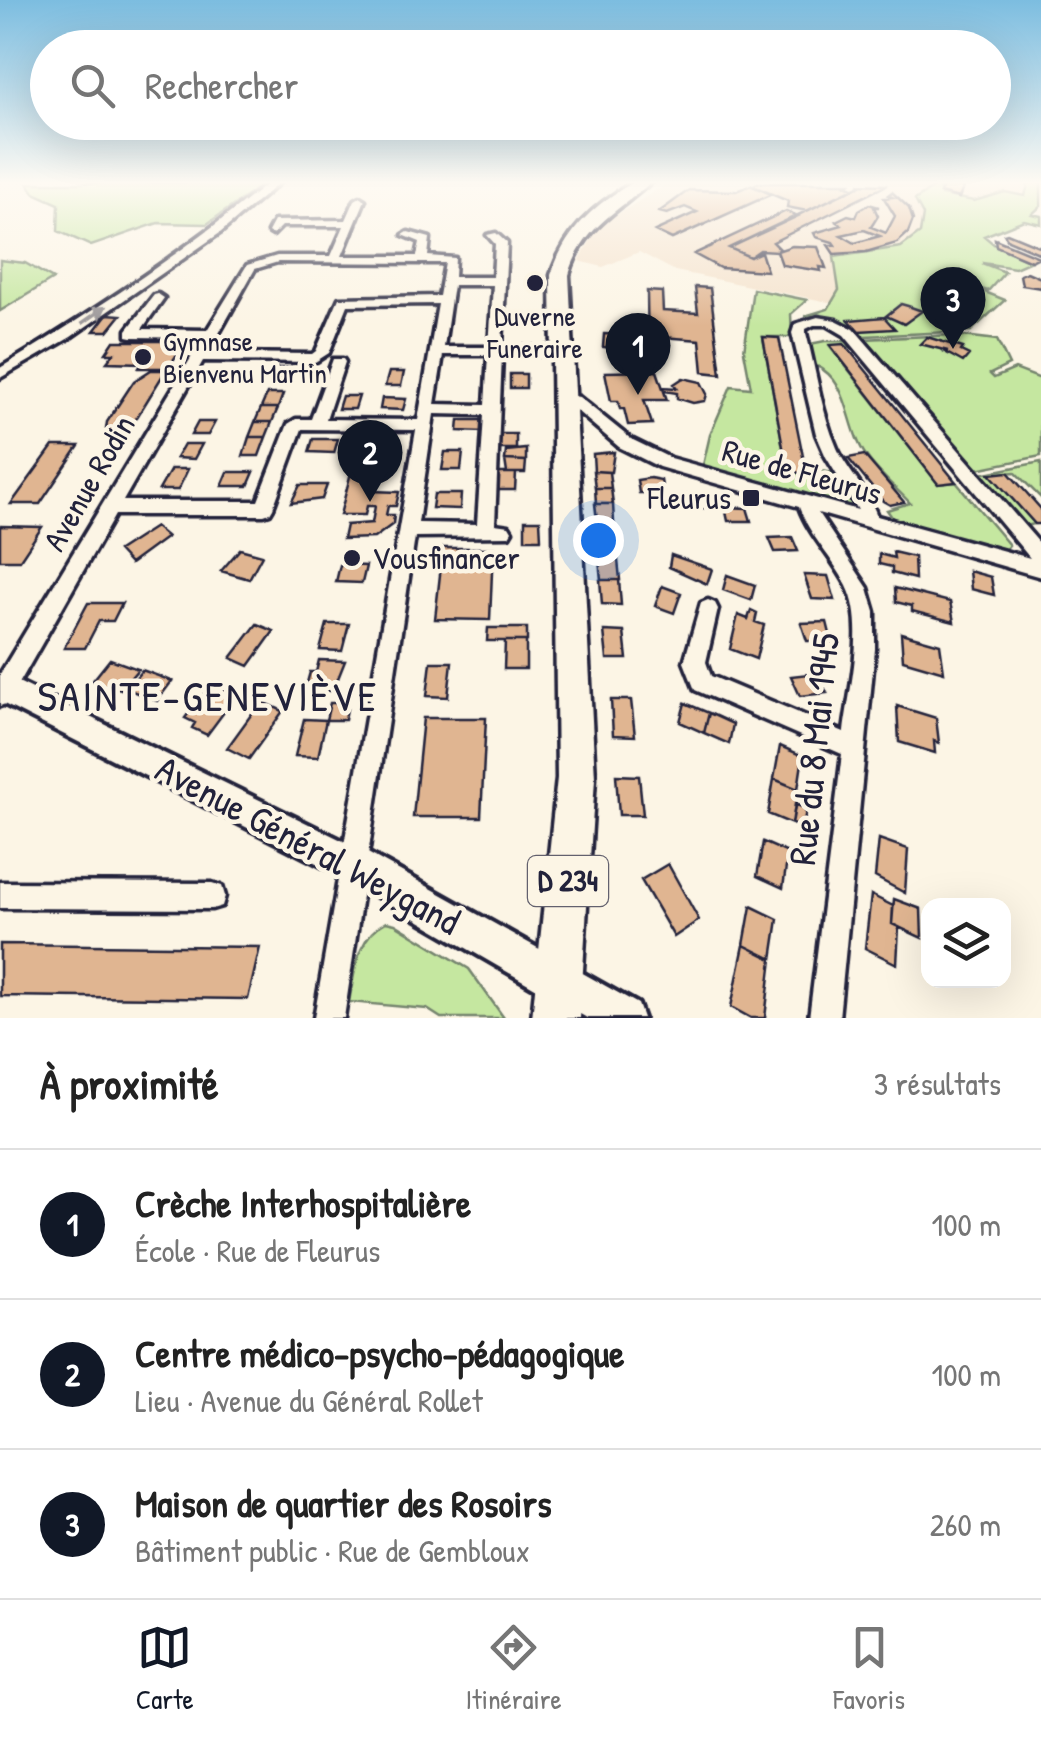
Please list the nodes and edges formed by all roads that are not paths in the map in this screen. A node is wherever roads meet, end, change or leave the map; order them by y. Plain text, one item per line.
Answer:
1 (212, 231) edge
2 (347, 231) edge
3 (581, 231) edge
4 (492, 234) dead end
5 (408, 236) dead end
6 (335, 259) junction
7 (422, 260) junction
8 (498, 281) junction
9 (446, 291) junction
10 (158, 298) dead end
11 (211, 334) junction
12 (438, 351) junction
13 (495, 351) junction
14 (561, 351) junction
15 (197, 357) junction
16 (338, 362) dead end
17 (4, 369) edge
18 (564, 399) junction
19 (492, 410) junction
20 (428, 417) junction
21 (318, 424) junction
22 (806, 504) junction
23 (109, 508) junction
24 (870, 522) junction
25 (409, 530) junction
26 (1041, 558) edge
27 (1041, 569) edge
28 (708, 609) dead end
29 (2, 689) edge
30 (854, 748) junction
31 (354, 864) junction
32 (0, 895) edge
33 (212, 896) dead end
34 (557, 1000) edge
35 (330, 1018) edge
36 (624, 1018) edge
37 (824, 1018) edge

17 -> 1 street
2 - 6 street
3 - 14 main road, D 234
4 - 8 street
5 - 7 street
6 - 7 street
6 - 11 street, Avenue Rodin
7 - 9 street
8 - 9 street
8 - 13 street
9 - 12 street
9 - 15 street
10 - 11 street
11 - 15 street, Avenue Rodin
12 - 13 street
12 - 20 street
13 - 14 street
13 - 19 street
14 - 18 main road, D 234
15 - 23 street, Avenue Rodin
16 - 21 street
18 - 22 street, Rue de Fleurus
18 - 34 main road, D 234
19 - 20 street
19 - 25 street
20 - 21 street
20 - 25 street
21 - 23 street
22 - 24 street, Rue de Fleurus
22 - 30 street, Rue du 8 Mai 1945
23 - 29 street, Avenue Rodin
24 - 26 street
24 - 27 street, Rue de Fleurus
25 - 31 street
28 - 30 street
29 - 31 street, Avenue Général Weygand
30 - 37 street, Rue du 8 Mai 1945
31 - 34 street, Avenue Général Weygand
31 - 35 street
32 - 33 street
34 - 36 street, Avenue Général Weygand

